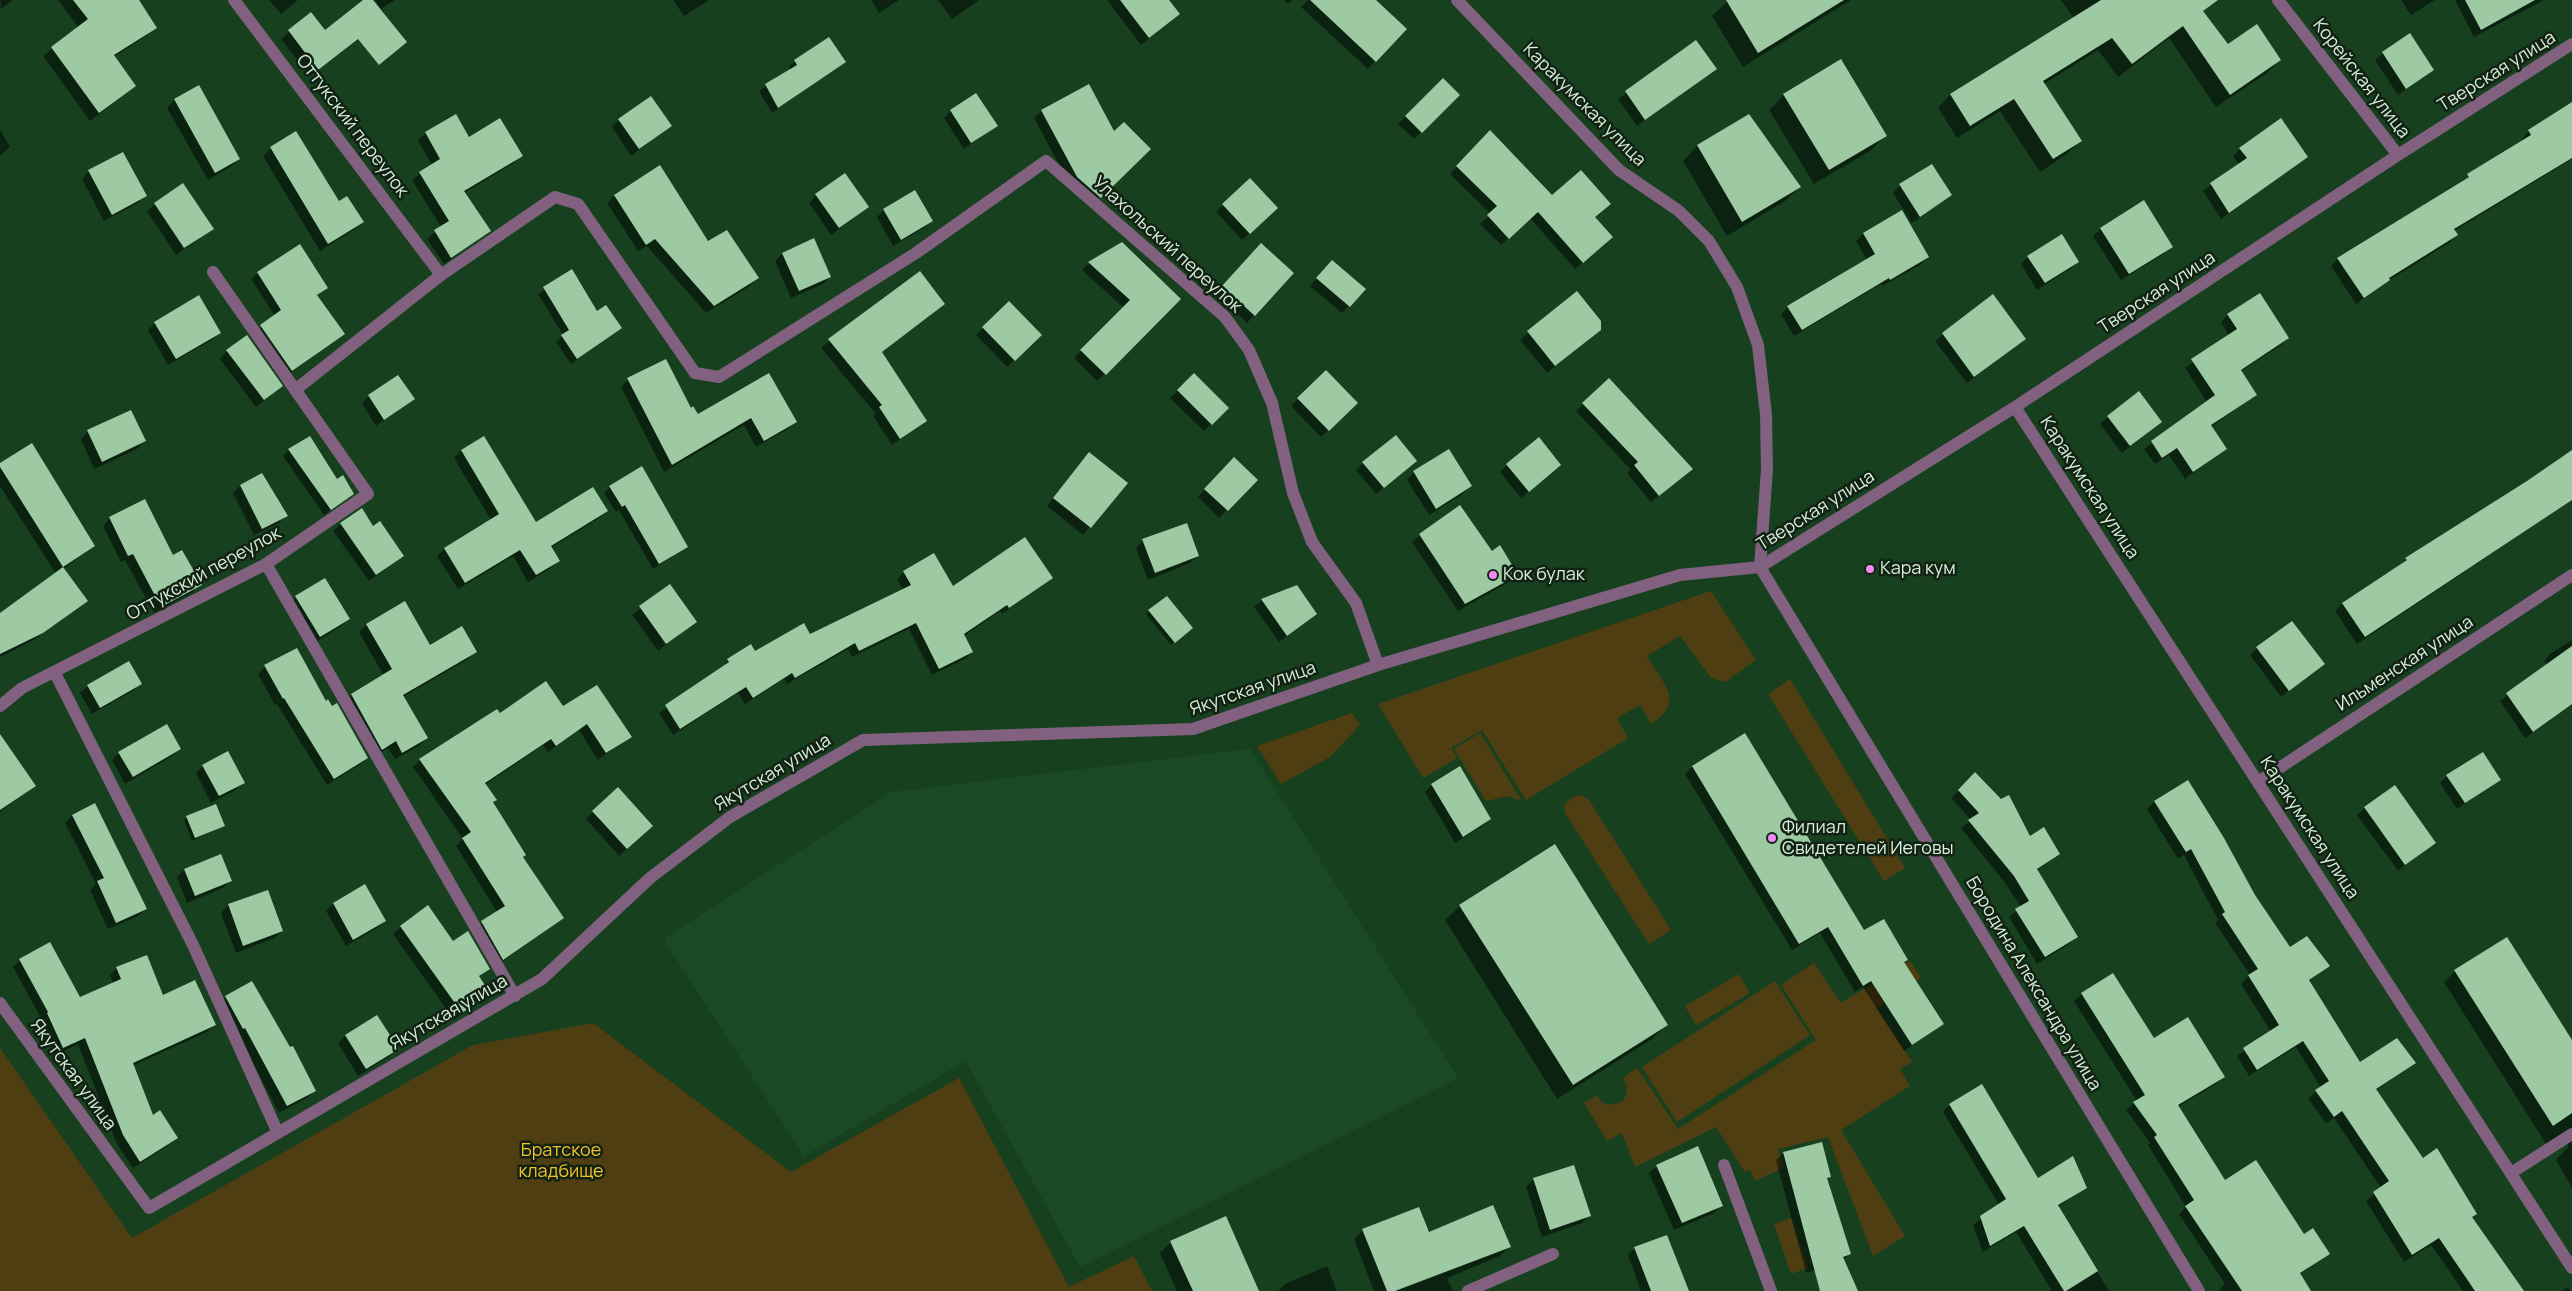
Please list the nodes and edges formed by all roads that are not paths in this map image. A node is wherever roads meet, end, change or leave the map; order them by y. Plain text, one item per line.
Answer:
1 (234, 0) edge
2 (1457, 0) edge
3 (2278, 0) edge
4 (2572, 44) edge
5 (2398, 155) junction
6 (213, 272) dead end
7 (441, 275) junction
8 (295, 390) junction
9 (2015, 407) junction
10 (266, 564) junction
11 (1760, 567) junction
12 (2572, 575) edge
13 (1378, 665) junction
14 (55, 673) junction
15 (0, 706) edge
16 (2258, 782) junction
17 (514, 996) junction
18 (0, 1004) edge
19 (278, 1133) junction
20 (2572, 1134) edge
21 (1724, 1165) dead end
22 (2511, 1173) junction
23 (1553, 1254) dead end
24 (2572, 1268) edge
25 (1468, 1291) edge
26 (1772, 1291) edge
27 (2199, 1291) edge

1 - 7 street, Оттукский переулок
2 - 11 street, Каракумская улица
3 - 5 street, Корейская улица
4 - 5 street, Тверская улица
5 - 9 street, Тверская улица
6 - 8 street, Оттукский переулок
7 - 8 street
7 - 13 street, Улахольский переулок
8 - 10 street, Оттукский переулок
9 - 11 street, Тверская улица
9 - 16 street, Каракумская улица
10 - 14 street, Оттукский переулок
10 - 17 street
11 - 13 street, Якутская улица
11 - 27 street, Бородина Александра улица
12 - 16 street, Ильменская улица
13 - 17 street, Якутская улица
14 - 15 street, Оттукский переулок
14 - 19 street
16 - 22 street, Каракумская улица
17 - 19 street, Якутская улица
18 - 19 street, Якутская улица
20 - 22 street
21 - 26 street
22 - 24 street, Каракумская улица
23 - 25 street

